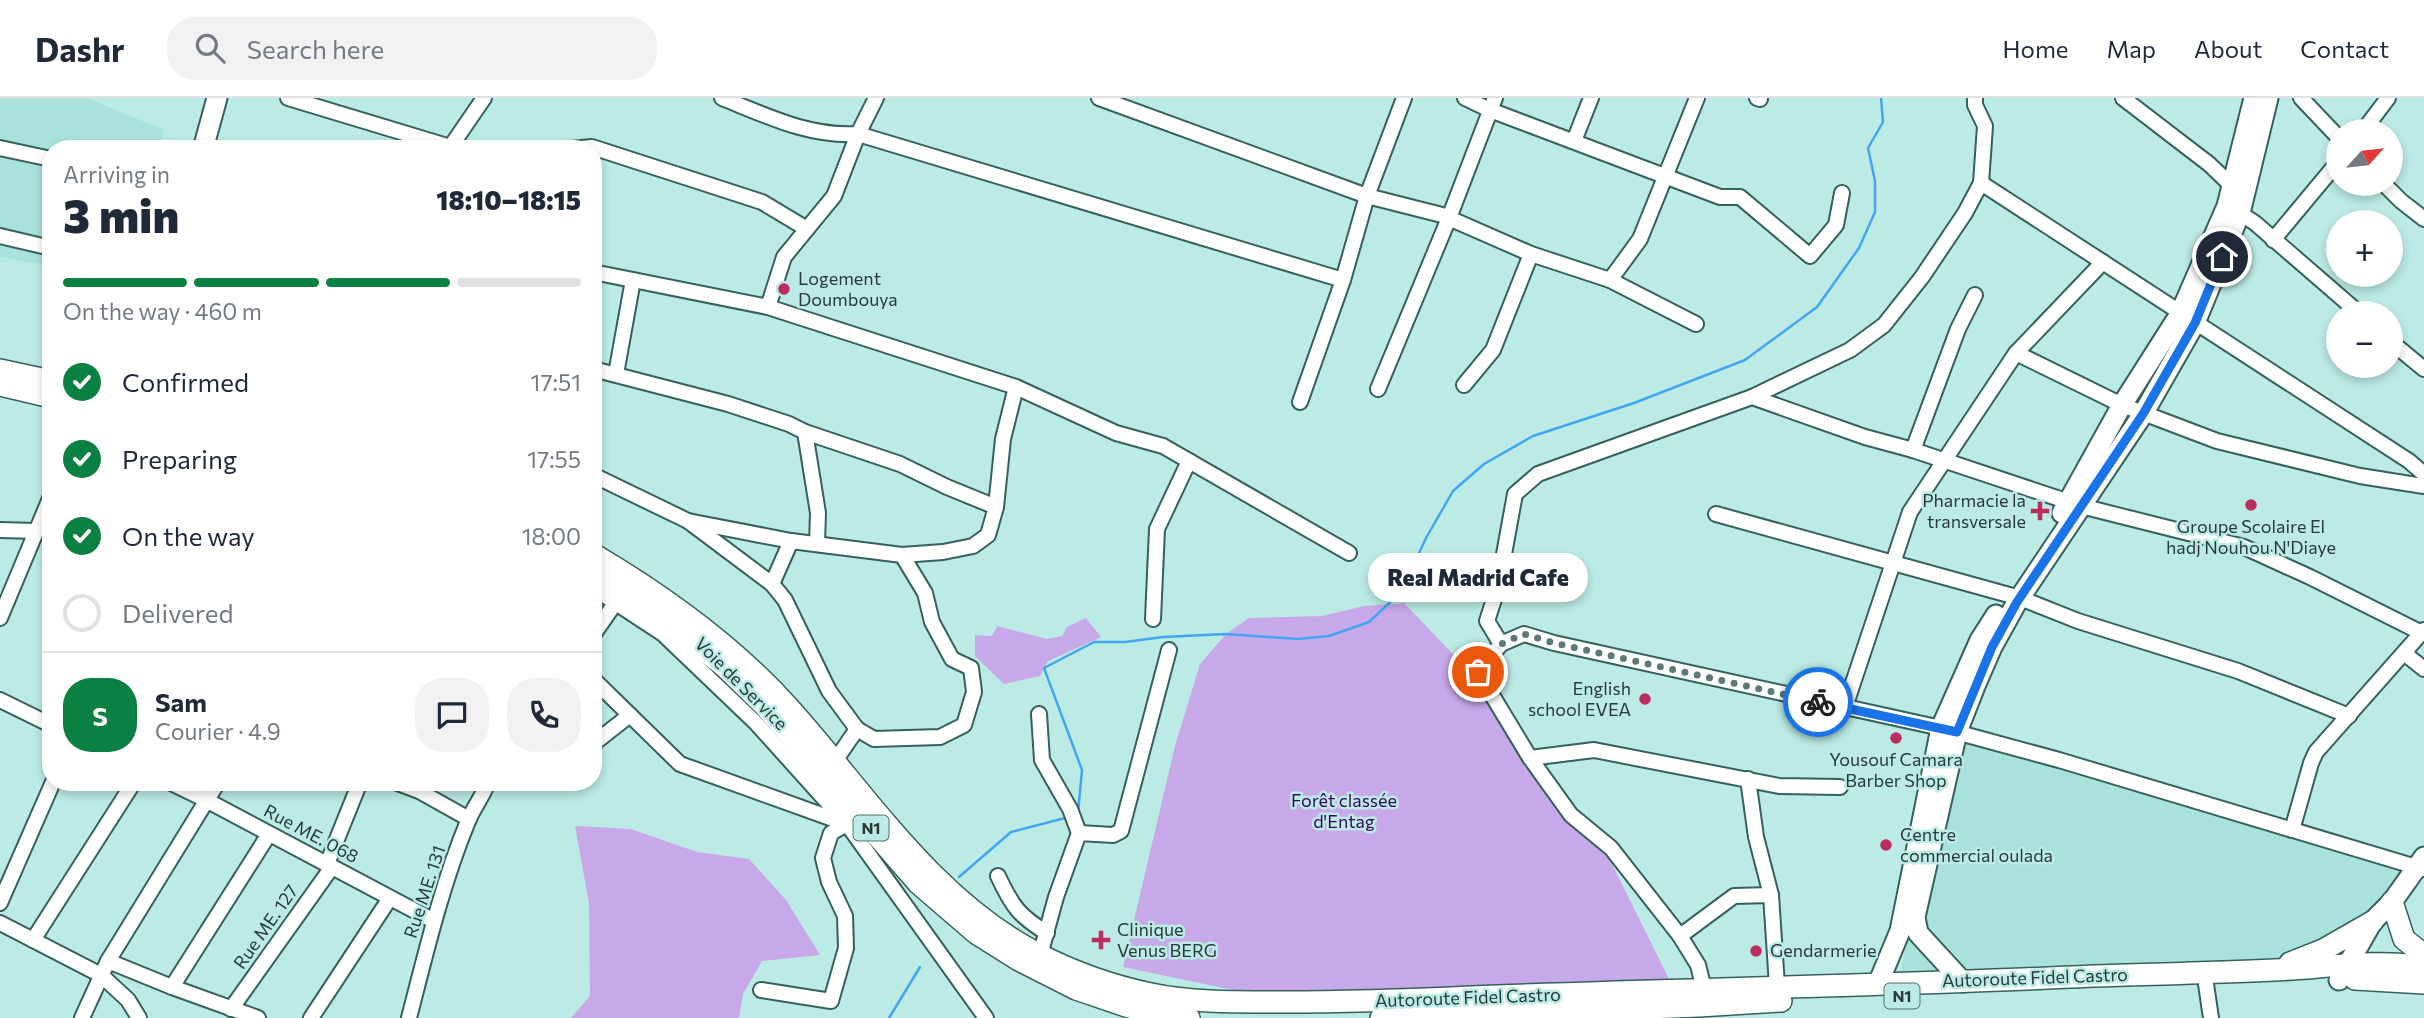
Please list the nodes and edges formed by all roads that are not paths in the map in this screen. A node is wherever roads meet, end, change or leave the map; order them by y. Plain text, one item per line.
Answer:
1 (217, 98) edge
2 (288, 98) edge
3 (484, 98) edge
4 (722, 98) edge
5 (876, 98) edge
6 (1099, 98) edge
7 (1404, 98) edge
8 (1465, 98) edge
9 (1591, 98) edge
10 (1697, 98) edge
11 (1975, 98) edge
12 (2123, 98) edge
13 (2254, 98) edge
14 (2268, 98) edge
15 (2301, 98) edge
16 (2388, 98) edge
17 (1492, 104) edge
18 (2372, 119) edge
19 (2326, 124) edge
20 (858, 134) junction
21 (205, 140) edge
22 (427, 140) edge
23 (458, 140) edge
24 (1574, 141) junction
25 (0, 148) edge
26 (602, 150) edge
27 (42, 157) edge
28 (1666, 175) junction
29 (2326, 176) edge
30 (1981, 183) junction
31 (2232, 186) junction
32 (1842, 193) dead end
33 (1367, 196) junction
34 (2396, 196) edge
35 (2240, 214) junction
36 (1449, 218) junction
37 (2424, 219) edge
38 (807, 229) junction
39 (0, 236) edge
40 (2273, 240) junction
41 (42, 246) edge
42 (1531, 254) junction
43 (2104, 262) junction
44 (602, 274) edge
45 (632, 280) junction
46 (1343, 280) junction
47 (1610, 280) junction
48 (1975, 295) dead end
49 (2345, 301) edge
50 (768, 307) junction
51 (2188, 318) junction
52 (1696, 324) dead end
53 (2403, 352) edge
54 (2016, 353) junction
55 (2424, 369) edge
56 (0, 370) edge
57 (602, 371) edge
58 (616, 374) junction
59 (42, 379) edge
60 (0, 385) edge
61 (1464, 385) dead end
62 (1016, 387) junction
63 (1378, 389) dead end
64 (42, 395) edge
65 (1752, 397) junction
66 (1300, 402) dead end
67 (2122, 405) junction
68 (2143, 414) junction
69 (805, 432) junction
70 (1913, 450) junction
71 (1189, 461) junction
72 (1945, 461) junction
73 (2424, 474) edge
74 (602, 479) edge
75 (2424, 486) edge
76 (2075, 504) junction
77 (996, 507) junction
78 (1716, 514) dead end
79 (42, 517) edge
80 (688, 521) junction
81 (0, 530) edge
82 (36, 531) junction
83 (791, 541) junction
84 (817, 544) junction
85 (1349, 553) dead end
86 (902, 555) junction
87 (602, 559) edge
88 (1892, 563) junction
89 (602, 577) edge
90 (772, 584) junction
91 (602, 594) edge
92 (2014, 597) junction
93 (616, 603) junction
94 (0, 618) edge
95 (1153, 620) dead end
96 (602, 622) edge
97 (2423, 631) edge
98 (1501, 644) junction
99 (1169, 650) dead end
100 (2404, 653) junction
101 (2424, 669) edge
102 (602, 688) edge
103 (0, 700) edge
104 (1845, 707) junction
105 (1039, 714) dead end
106 (630, 715) junction
107 (2349, 716) junction
108 (42, 721) edge
109 (857, 729) junction
110 (1949, 730) junction
111 (602, 737) edge
112 (1530, 758) junction
113 (835, 761) junction
114 (1748, 779) junction
115 (1840, 787) dead end
116 (49, 791) edge
117 (128, 791) edge
118 (188, 791) edge
119 (212, 791) edge
120 (357, 791) edge
121 (419, 791) edge
122 (485, 791) edge
123 (206, 800) junction
124 (469, 819) junction
125 (854, 820) junction
126 (2292, 830) junction
127 (1079, 833) junction
128 (268, 834) junction
129 (2422, 865) edge
130 (329, 866) junction
131 (998, 876) dead end
132 (1772, 895) junction
133 (390, 898) junction
134 (2392, 902) junction
135 (0, 904) edge
136 (434, 921) junction
137 (2372, 922) junction
138 (0, 923) edge
139 (1047, 933) junction
140 (1680, 936) junction
141 (33, 940) junction
142 (1040, 955) junction
143 (2424, 955) edge
144 (108, 961) junction
145 (2424, 967) edge
146 (2271, 971) junction
147 (2353, 972) junction
148 (101, 975) junction
149 (1963, 982) junction
150 (2424, 983) edge
151 (2206, 984) junction
152 (1777, 986) junction
153 (172, 987) junction
154 (761, 990) dead end
155 (1878, 991) junction
156 (1761, 1001) junction
157 (1703, 1005) edge
158 (231, 1009) junction
159 (1125, 1012) edge
160 (82, 1018) edge
161 (139, 1018) edge
162 (258, 1018) edge
163 (311, 1018) edge
164 (409, 1018) edge
165 (986, 1018) edge
166 (1189, 1018) edge
167 (1381, 1018) edge
168 (1747, 1018) edge
169 (2211, 1018) edge

1 - 21 main road
2 - 22 street
3 - 23 street
4 - 20 street
5 - 20 street
6 - 33 street
7 - 33 street
8 - 17 street
9 - 24 street
10 - 28 street
11 - 30 street
12 - 31 street
13 - 31 main road
14 - 35 main road
15 - 19 street
16 - 18 street
17 - 24 street
17 - 36 street
20 - 38 street
20 - 46 street
24 - 28 street
25 - 27 street
26 - 38 street
28 - 32 street
28 - 47 street
29 - 40 street
30 - 43 street
30 - 65 street
31 - 51 main road
33 - 36 street
33 - 46 street
34 - 37 street
35 - 40 street
35 - 51 main road
36 - 42 street
36 - 63 street
38 - 50 street
39 - 41 street
40 - 49 street
42 - 47 street
42 - 61 street
43 - 51 street
43 - 54 street
44 - 45 street
45 - 50 street
45 - 58 street
46 - 66 street
47 - 52 street
48 - 70 street
50 - 62 street
51 - 67 main road
51 - 68 main road
51 - 73 street
53 - 55 street
54 - 67 street
54 - 72 street
56 - 59 highway
57 - 58 street
58 - 69 street
60 - 64 highway
62 - 71 street
62 - 77 street
65 - 70 street
65 - 98 street
67 - 68 street
67 - 76 main road
68 - 75 street
68 - 76 main road
69 - 77 street
69 - 84 street
70 - 72 street
71 - 85 street
71 - 95 street
72 - 76 street
72 - 88 street
74 - 80 street
76 - 92 main road
76 - 97 street
77 - 86 street
78 - 88 street
79 - 82 street
80 - 83 street
80 - 90 street
81 - 82 street
82 - 94 street
83 - 84 street
83 - 90 street
84 - 86 street
86 - 109 street
87 - 113 highway, Autoroute Fidel Castro / N1
88 - 92 street
88 - 104 street
89 - 125 highway, N1
90 - 109 street
91 - 93 street, Voie de Service
92 - 107 street
92 - 110 main road
93 - 96 street
93 - 125 street, Voie de Service
97 - 100 street
98 - 104 street
98 - 112 street
99 - 127 street
100 - 101 street
100 - 107 street
102 - 106 street
103 - 108 street
104 - 110 street
105 - 127 street
106 - 111 street
106 - 125 street
107 - 126 street
109 - 113 street
110 - 126 street
110 - 149 main road
110 - 155 main road
112 - 114 street
112 - 140 street
113 - 142 highway, Autoroute Fidel Castro / N1
114 - 115 street
114 - 132 street
116 - 135 street
117 - 141 street
118 - 123 street, Rue ME. 068
119 - 123 street
120 - 130 street, Rue ME. 127
121 - 124 street
122 - 124 street, Rue ME. 131
123 - 128 street, Rue ME. 068
123 - 144 street
124 - 136 street, Rue ME. 131
125 - 154 street
125 - 159 highway, N1
125 - 165 street, Voie de Service
126 - 129 street
127 - 139 street
128 - 130 street, Rue ME. 068
128 - 153 street
129 - 134 main road
130 - 133 street, Rue ME. 068
130 - 158 street, Rue ME. 127
131 - 139 street
132 - 140 street
132 - 152 street
133 - 136 street, Rue ME. 068
133 - 163 street
134 - 137 main road
134 - 143 highway
134 - 147 main road
136 - 164 street, Rue ME. 131
137 - 146 highway
137 - 147 main road
138 - 141 street
139 - 142 street
140 - 157 street
141 - 148 street
142 - 157 highway, Autoroute Fidel Castro / N1
144 - 148 street
144 - 153 street
145 - 147 highway, Autoroute Fidel Castro / N1
146 - 147 highway, Autoroute Fidel Castro / N1
146 - 149 highway, Autoroute Fidel Castro / N1
147 - 150 highway, Autoroute Fidel Castro / N1
147 - 151 highway, Autoroute Fidel Castro / N1
148 - 160 street
148 - 161 street
149 - 155 highway, Autoroute Fidel Castro / N1
151 - 155 highway, Autoroute Fidel Castro / N1
151 - 169 street
152 - 155 highway, Autoroute Fidel Castro / N1
152 - 157 highway, Autoroute Fidel Castro / N1
153 - 158 street
155 - 156 highway, Autoroute Fidel Castro / N1
156 - 157 highway, Autoroute Fidel Castro / N1
156 - 168 street
157 - 167 highway, Autoroute Fidel Castro / N1
158 - 162 street
159 - 166 highway, N1

